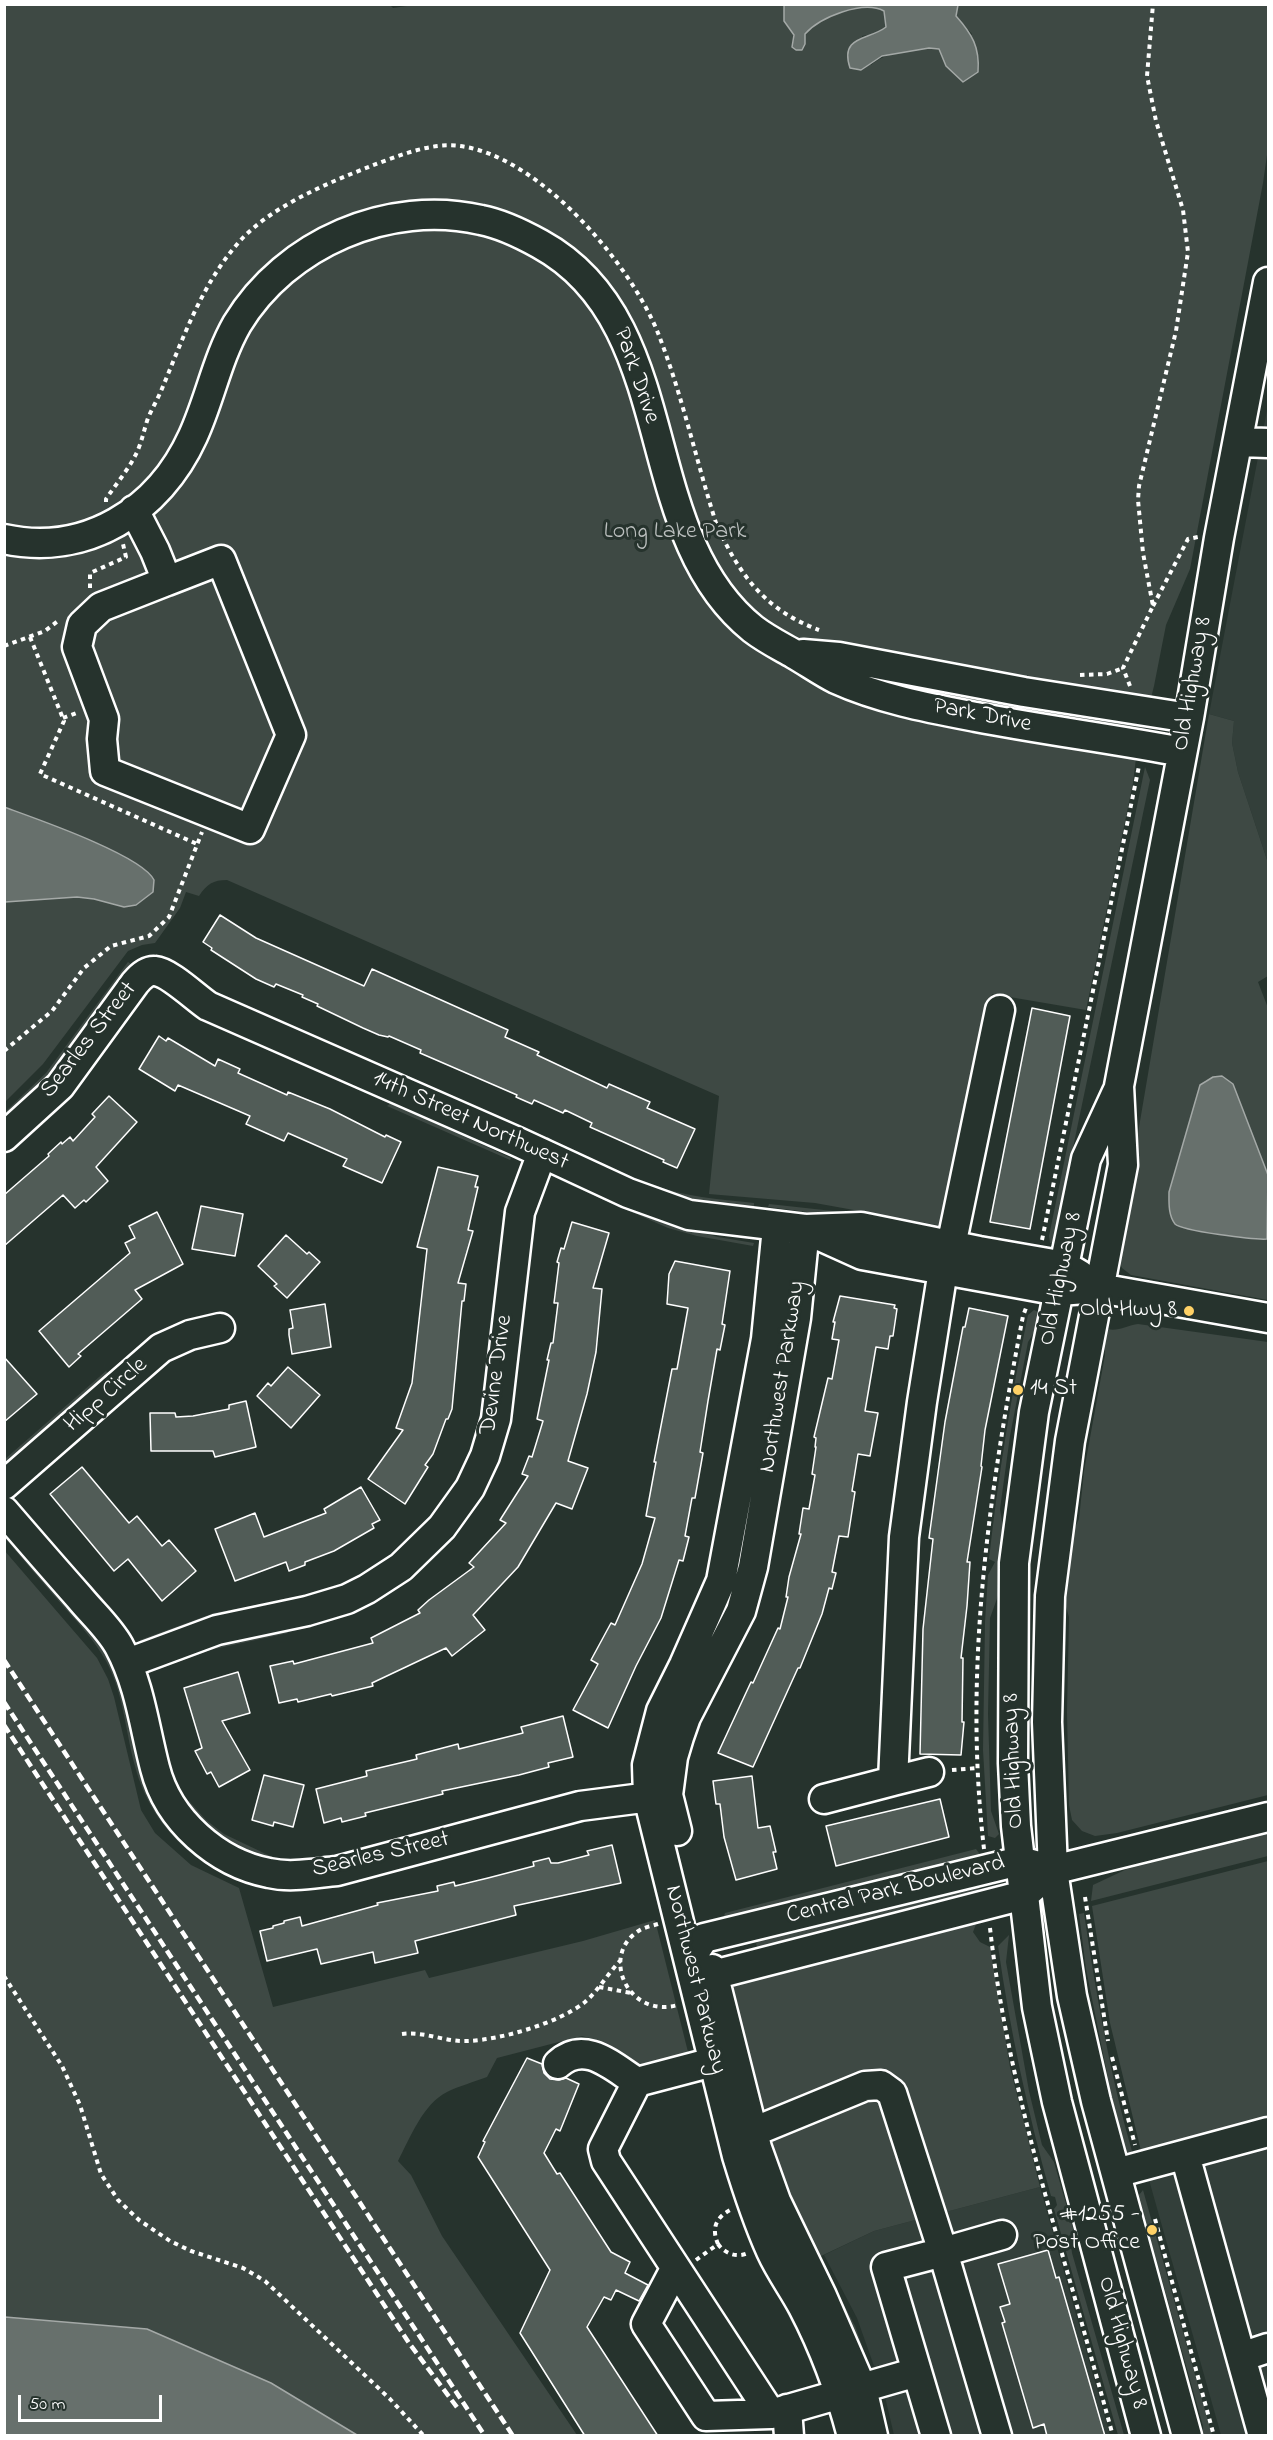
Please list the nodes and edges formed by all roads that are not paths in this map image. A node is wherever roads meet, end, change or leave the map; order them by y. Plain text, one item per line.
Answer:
1 (1269, 282) edge
2 (1239, 442) junction
3 (1269, 443) edge
4 (134, 510) junction
5 (4, 539) edge
6 (167, 581) junction
7 (792, 653) junction
8 (921, 673) junction
9 (1024, 692) junction
10 (915, 704) junction
11 (1189, 718) junction
12 (1019, 725) junction
13 (1182, 752) junction
14 (150, 971) joint
15 (1000, 1010) dead end
16 (1119, 1086) junction
17 (4, 1137) edge
18 (542, 1153) junction
19 (777, 1227) junction
20 (805, 1230) junction
21 (947, 1258) junction
22 (1062, 1278) junction
23 (1099, 1288) junction
24 (1269, 1318) edge
25 (220, 1329) dead end
26 (4, 1485) edge
27 (4, 1511) edge
28 (747, 1521) junction
29 (128, 1663) junction
30 (929, 1772) dead end
31 (893, 1781) junction
32 (658, 1796) junction
33 (824, 1799) dead end
34 (1269, 1817) edge
35 (1020, 1861) junction
36 (1053, 1870) junction
37 (1024, 1895) junction
38 (697, 1949) junction
39 (713, 1975) junction
40 (724, 2059) junction
41 (558, 2064) dead end
42 (637, 2082) junction
43 (1269, 2132) edge
44 (743, 2135) junction
45 (1185, 2155) junction
46 (1116, 2173) junction
47 (1002, 2235) dead end
48 (943, 2252) junction
49 (677, 2270) junction
50 (1269, 2348) edge
51 (1241, 2356) junction
52 (916, 2372) junction
53 (851, 2391) junction
54 (782, 2419) edge
55 (852, 2436) edge
56 (873, 2436) edge
57 (936, 2436) edge
58 (997, 2436) edge
59 (1146, 2436) edge
60 (1187, 2436) edge
61 (1263, 2436) edge

1 - 2 street, Old Highway 8
2 - 3 street
2 - 11 street, Old Highway 8
4 - 5 street, Park Drive
4 - 6 street
4 - 7 street, Park Drive
6 - 6 street
7 - 8 street, Park Drive
7 - 10 street, Park Drive
8 - 9 street, Park Drive
8 - 10 street
9 - 11 street, Park Drive
9 - 12 street
10 - 12 street, Park Drive
11 - 13 street, Old Highway 8
12 - 13 street, Park Drive
13 - 16 street, Old Highway 8
14 - 17 street, Searles Street
14 - 18 street, 14th Street Northwest
15 - 21 street
16 - 22 street, Old Highway 8
16 - 23 street, Old Highway 8
18 - 19 street, 14th Street Northwest
18 - 29 street, Devine Drive
19 - 20 street, 14th Street Northwest
19 - 28 street, Northwest Parkway
20 - 21 street, 14th Street Northwest
20 - 28 street, Northwest Parkway
21 - 22 street, 14th Street Northwest
21 - 31 street
22 - 23 street, 14th Street Northwest
22 - 35 street, Old Highway 8
23 - 24 street, 14th Street Northwest
23 - 36 street, Old Highway 8
25 - 26 street, Hipp Circle
27 - 29 street, Searles Street
28 - 32 street, Northwest Parkway
29 - 32 street, Searles Street
30 - 31 street
31 - 33 street
32 - 38 street, Northwest Parkway
32 - 38 street, Northwest Parkway
34 - 36 street
35 - 36 street, Central Park Boulevard
35 - 37 street, Old Highway 8
35 - 38 street, Central Park Boulevard
36 - 37 street, Central Park Boulevard
36 - 46 street, Old Highway 8
37 - 39 street, Central Park Boulevard
37 - 59 street, Old Highway 8
38 - 39 street
38 - 40 street, Northwest Parkway
39 - 40 street, Northwest Parkway
40 - 42 street
40 - 44 street, Northwest Parkway
41 - 42 street
42 - 49 street
43 - 45 street
44 - 48 street
44 - 53 street, Northwest Parkway
45 - 46 street
45 - 51 street
46 - 60 street, Old Highway 8
47 - 48 street
48 - 52 street
48 - 58 street
49 - 54 street
49 - 54 street
50 - 51 street
51 - 61 street
52 - 53 street
52 - 57 street
53 - 54 street
53 - 55 street, Northwest Parkway
53 - 56 street, Northwest Parkway

